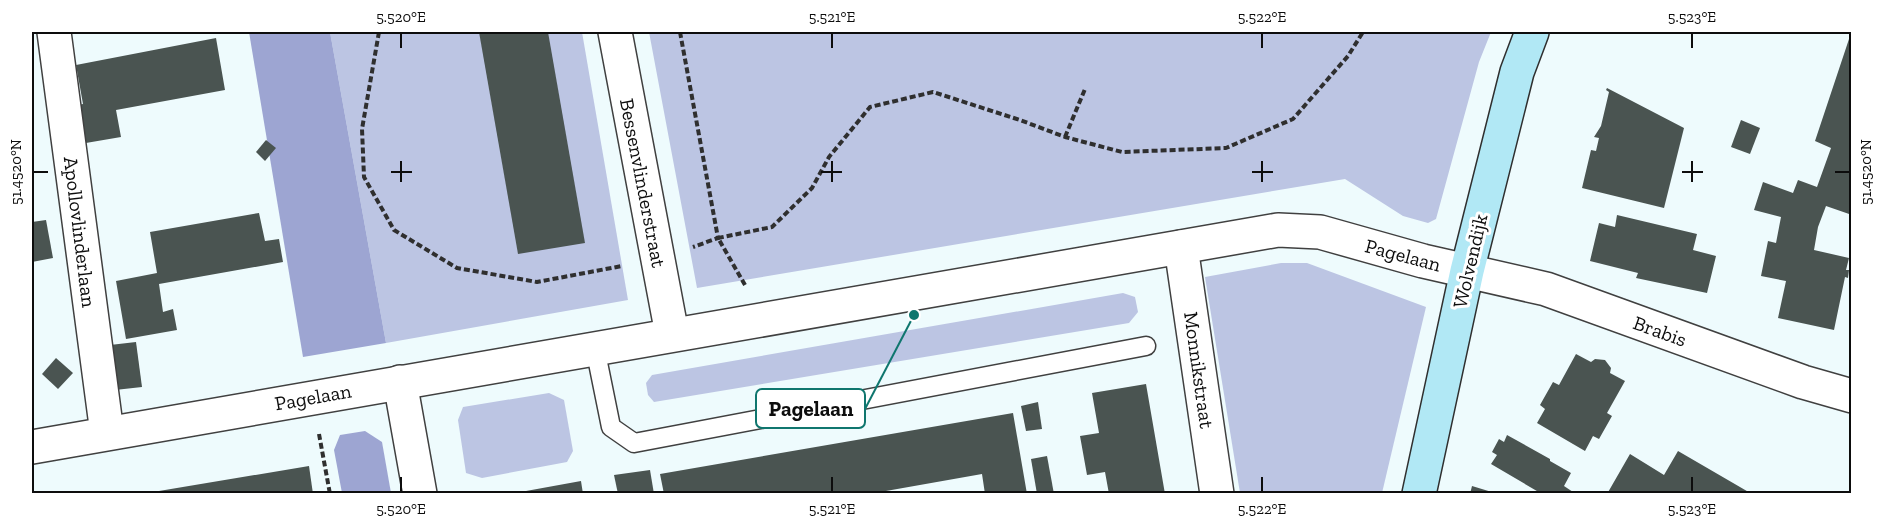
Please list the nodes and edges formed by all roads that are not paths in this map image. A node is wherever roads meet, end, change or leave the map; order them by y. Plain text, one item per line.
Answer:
1 (54, 32) edge
2 (615, 32) edge
3 (1532, 32) edge
4 (1181, 248) junction
5 (1467, 271) junction
6 (672, 334) junction
7 (1146, 346) dead end
8 (595, 348) junction
9 (400, 382) junction
10 (1851, 396) edge
11 (107, 433) junction
12 (32, 447) edge
13 (420, 494) edge
14 (1217, 494) edge
15 (1419, 494) edge

1 - 11 street, Apollovlinderlaan
2 - 6 street, Bessenvlinderstraat
3 - 5 street, Wolvendijk
4 - 5 street, Pagelaan
4 - 6 street, Pagelaan
4 - 14 street, Monnikstraat
5 - 10 street, Brabis
5 - 15 street, Wolvendijk
6 - 8 street, Pagelaan
7 - 8 lane
8 - 9 street, Pagelaan
9 - 11 street, Pagelaan
9 - 13 street
11 - 12 street, Pagelaan

